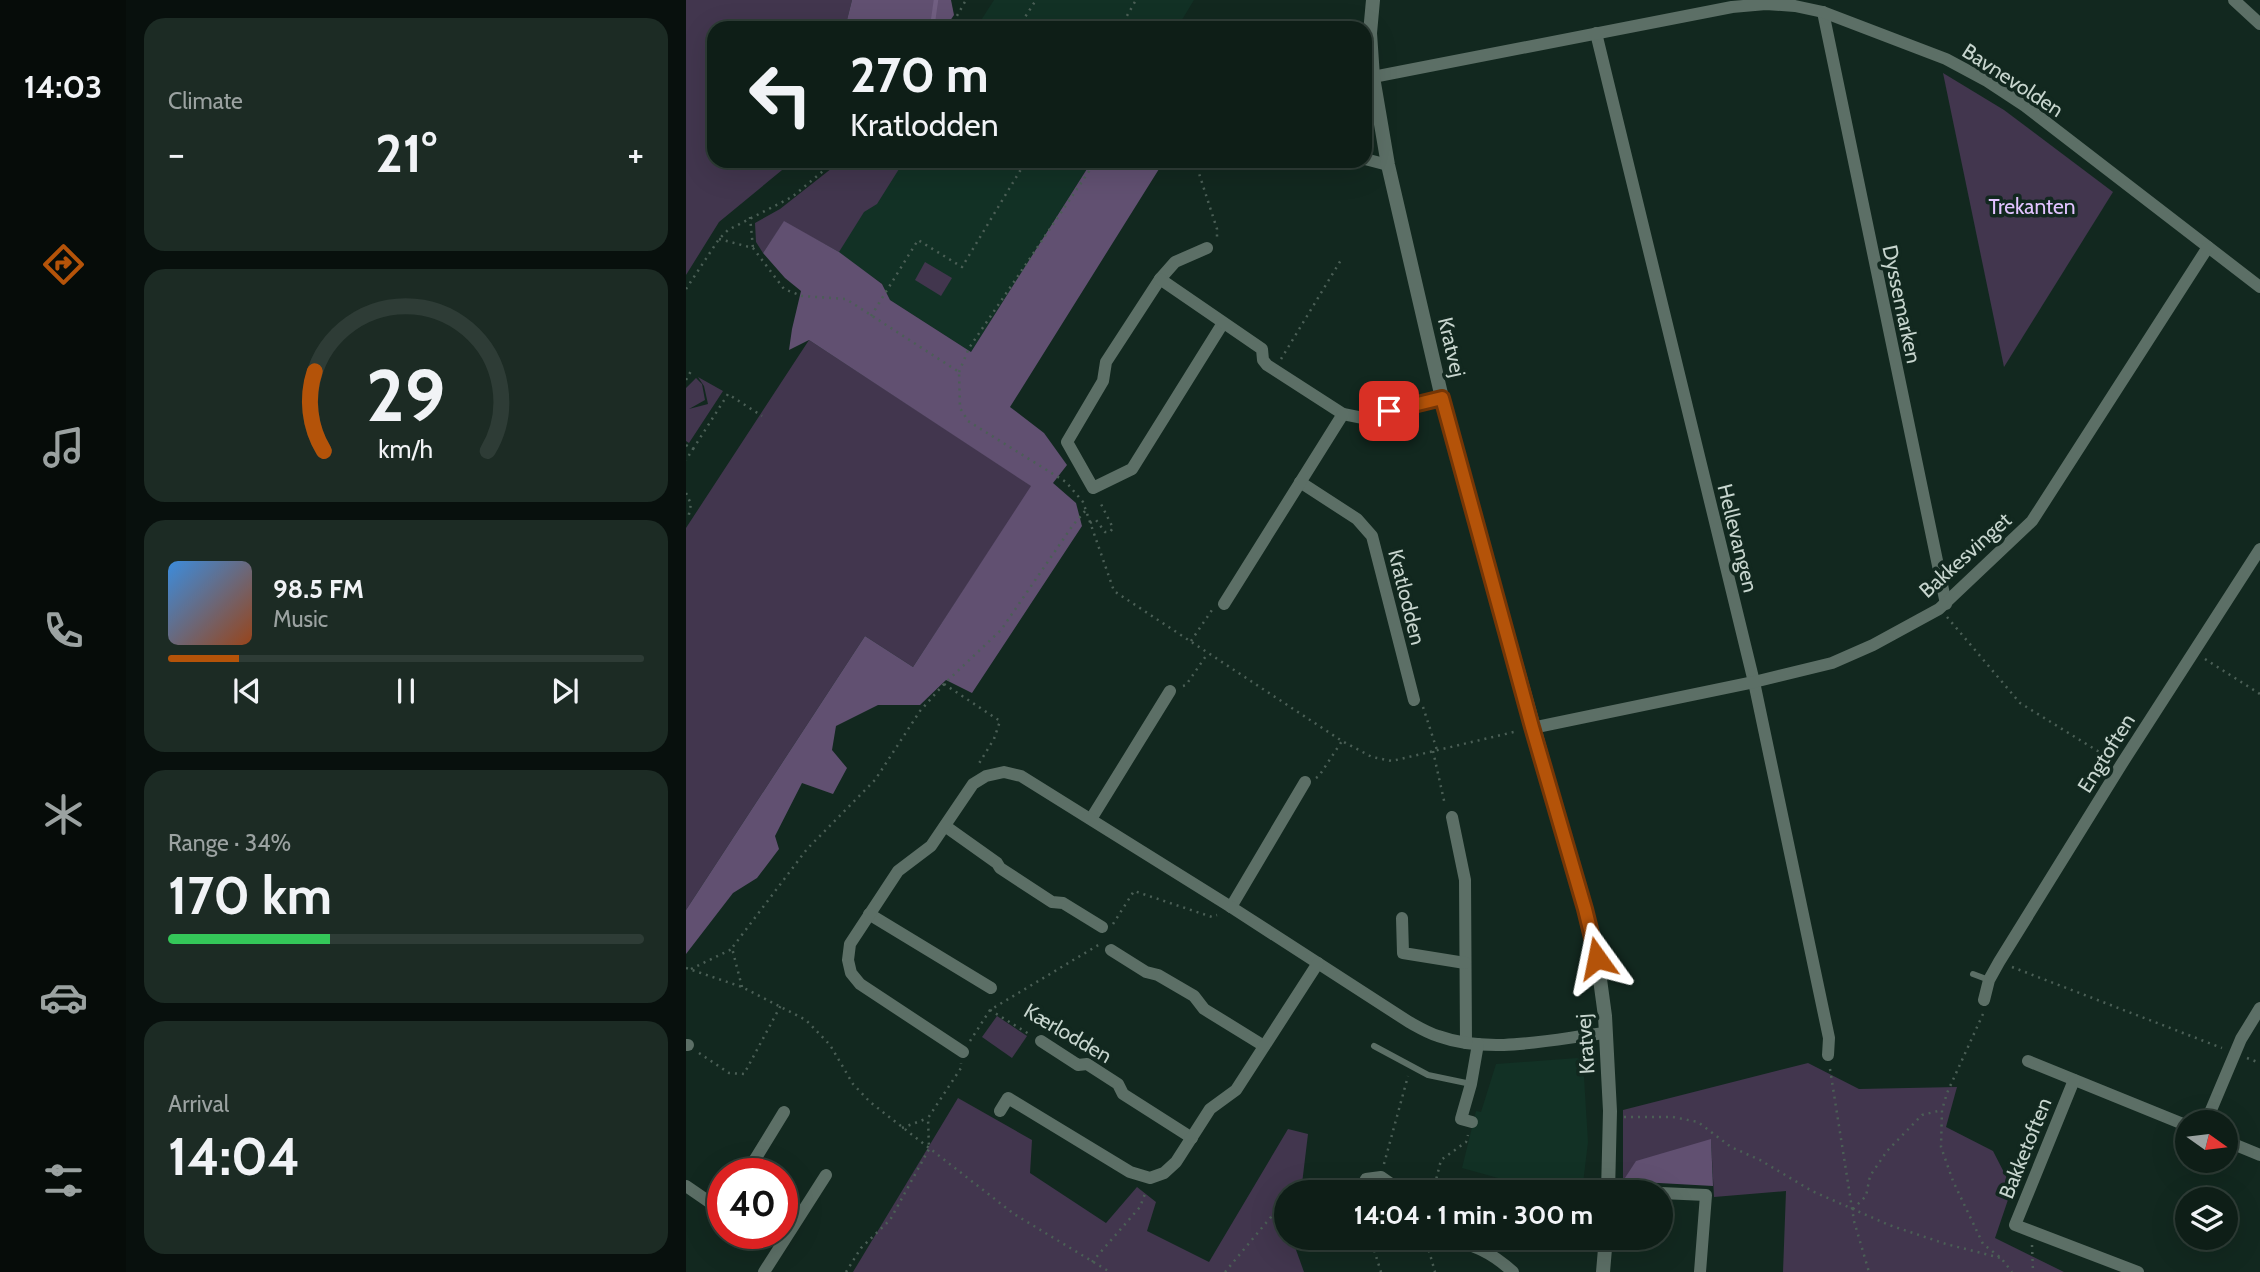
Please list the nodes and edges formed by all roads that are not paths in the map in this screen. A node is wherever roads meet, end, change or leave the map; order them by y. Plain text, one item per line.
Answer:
1 (1373, 0) edge
2 (2234, 0) edge
3 (1730, 4) edge
4 (1823, 12) junction
5 (1371, 21) edge
6 (2260, 24) edge
7 (1596, 33) junction
8 (1372, 63) edge
9 (1373, 78) junction
10 (1372, 161) edge
11 (1388, 165) junction
12 (2208, 247) junction
13 (1207, 248) road end
14 (1160, 279) junction
15 (2260, 287) edge
16 (1223, 323) junction
17 (1442, 398) junction
18 (1343, 414) junction
19 (1300, 482) junction
20 (2260, 549) edge
21 (1224, 604) road end
22 (1943, 606) junction
23 (1754, 682) junction
24 (1170, 691) road end
25 (1414, 700) road end
26 (1532, 727) junction
27 (1305, 782) road end
28 (1452, 817) road end
29 (1091, 820) junction
30 (945, 826) junction
31 (1231, 907) junction
32 (869, 914) junction
33 (1402, 918) dead end
34 (1105, 932) road end
35 (1111, 950) dead end
36 (1318, 963) junction
37 (1465, 963) junction
38 (1973, 974) dead end
39 (1989, 980) junction
40 (991, 988) dead end
41 (1984, 1000) road end
42 (2260, 1008) edge
43 (1605, 1033) junction
44 (1041, 1041) road end
45 (1472, 1044) junction
46 (1264, 1046) junction
47 (1374, 1046) dead end
48 (963, 1052) road end
49 (1828, 1055) road end
50 (2028, 1061) dead end
51 (2074, 1080) junction
52 (1471, 1084) junction
53 (2211, 1110) edge
54 (1000, 1111) dead end
55 (784, 1112) dead end
56 (2175, 1121) edge
57 (1472, 1122) road end
58 (1192, 1138) junction
59 (2238, 1146) edge
60 (2260, 1155) edge
61 (756, 1158) edge
62 (826, 1175) dead end
63 (1366, 1180) edge
64 (1385, 1180) edge
65 (1608, 1180) edge
66 (686, 1186) edge
67 (1673, 1194) edge
68 (707, 1200) edge
69 (798, 1215) edge
70 (777, 1249) edge
71 (1486, 1250) edge
72 (1605, 1250) edge
73 (764, 1272) edge
74 (1513, 1272) edge
75 (1603, 1272) edge
76 (1700, 1272) edge
77 (2138, 1272) edge

1 - 5 street, Kratvej
2 - 6 street
3 - 4 street, Bavnevolden
3 - 7 street, Bavnevolden
4 - 12 street, Bavnevolden
4 - 22 street, Dyssemarken
7 - 9 street, Bavnevolden
7 - 23 street, Hellevangen
8 - 9 street, Kratvej
9 - 11 street, Kratvej
10 - 11 street
11 - 17 street, Kratvej
12 - 15 street, Bavnevolden
12 - 22 street, Bakkesvinget
13 - 14 street
14 - 16 street
14 - 16 street
16 - 18 street
17 - 18 street
17 - 26 street, Kratvej
18 - 19 street
19 - 21 street
19 - 25 street, Kratlodden
20 - 39 street, Engtoften
22 - 23 street, Bakkesvinget
23 - 26 street, Bakkesvinget
23 - 49 street, Hellevangen
24 - 29 street
26 - 43 street, Kratvej
27 - 31 street
28 - 37 street
29 - 30 street
29 - 31 street
30 - 32 street
30 - 34 street
31 - 36 street
32 - 40 street
32 - 48 street
33 - 37 street
35 - 46 street
36 - 45 street
36 - 46 street
37 - 45 street
38 - 39 lane
39 - 41 street, Engtoften
42 - 53 street
43 - 45 street
43 - 65 street, Kratvej
44 - 58 street, Kærlodden
45 - 52 street
46 - 58 street
47 - 52 lane
50 - 51 street, Bakketoften
51 - 56 street, Bakketoften
51 - 77 street, Bakketoften
52 - 57 street
54 - 58 street
55 - 61 street
59 - 60 street
62 - 69 street
63 - 64 street
66 - 68 street
67 - 76 street
70 - 73 street
71 - 74 street
72 - 75 street

